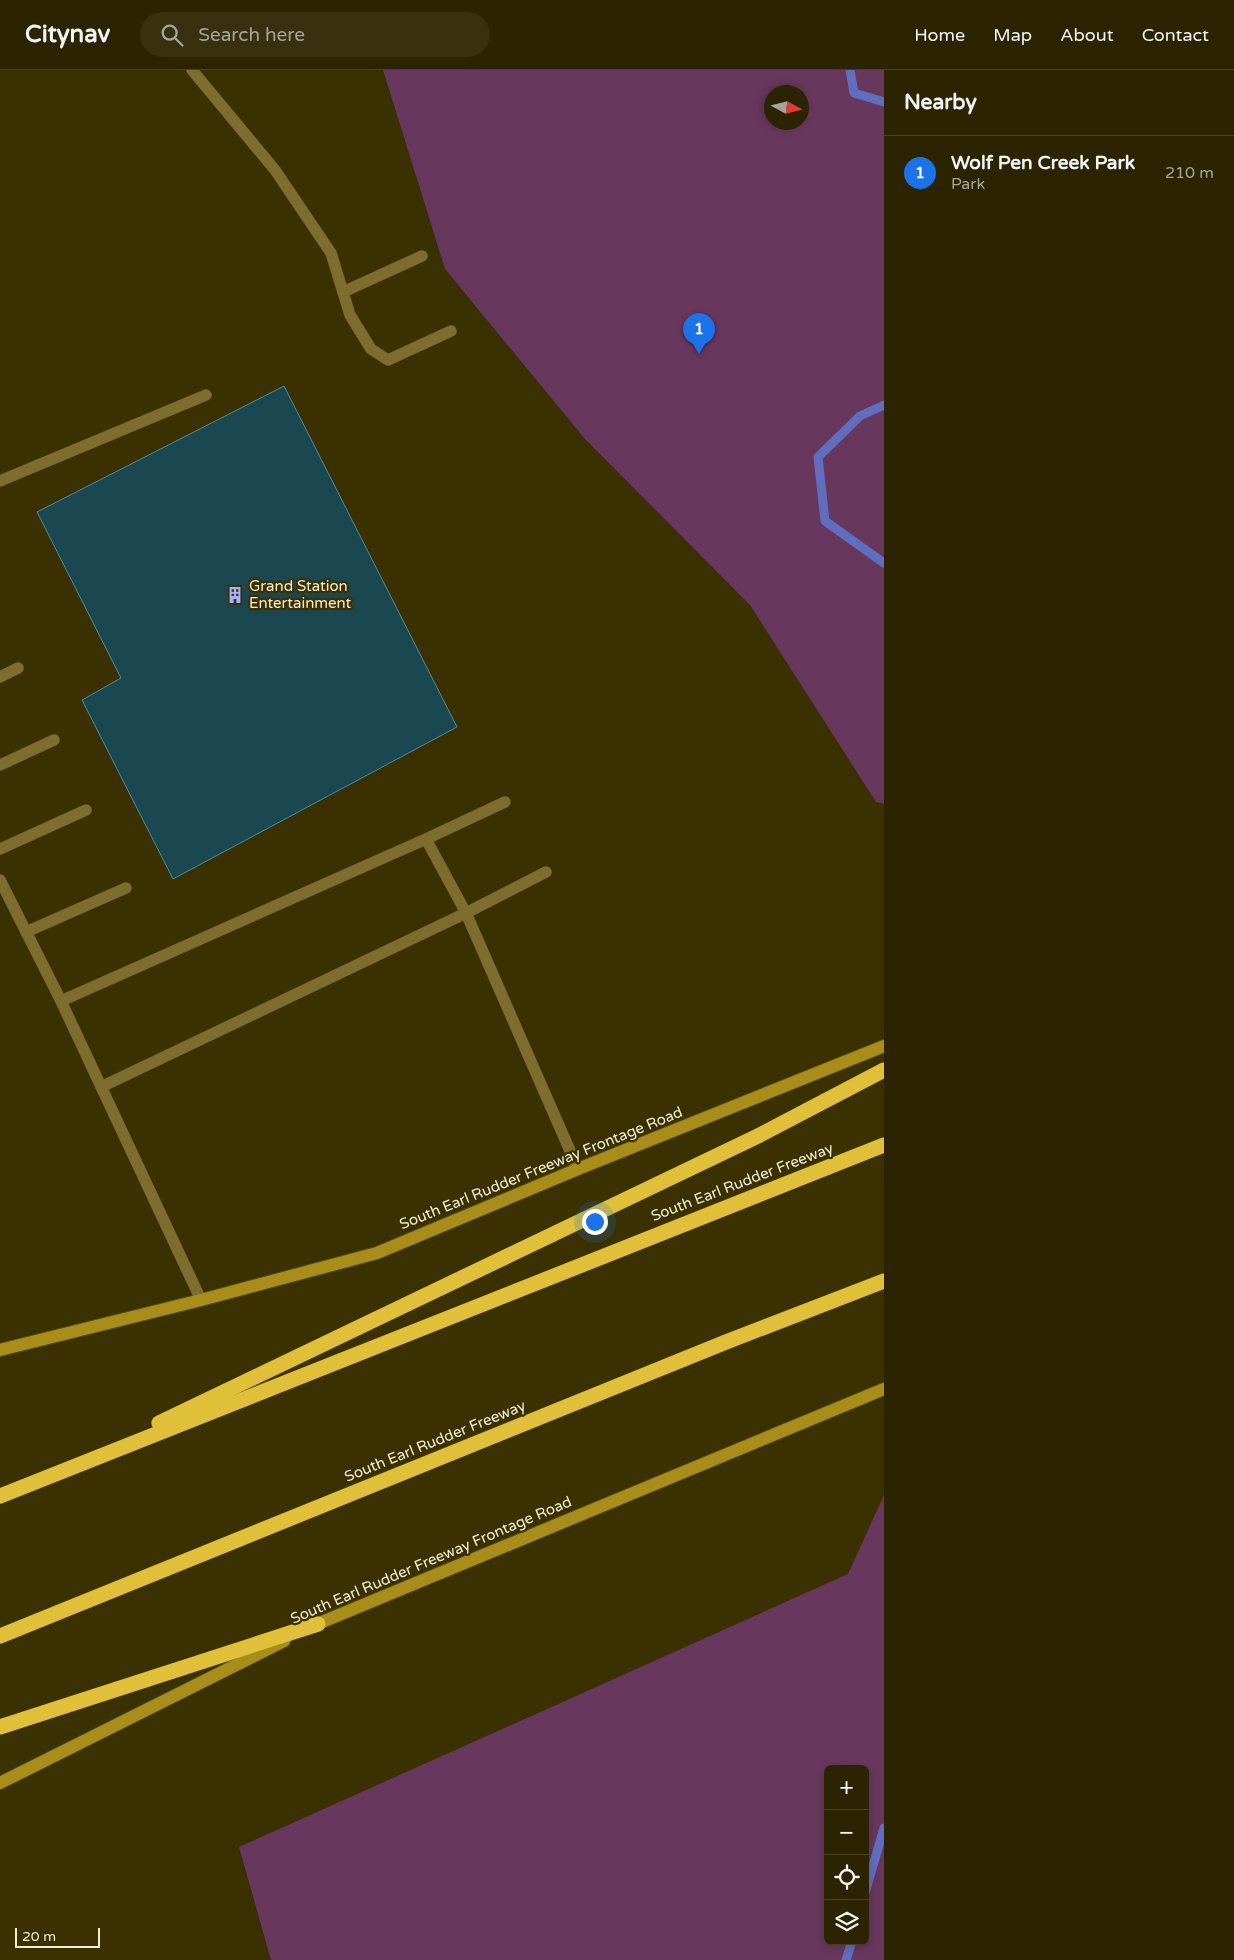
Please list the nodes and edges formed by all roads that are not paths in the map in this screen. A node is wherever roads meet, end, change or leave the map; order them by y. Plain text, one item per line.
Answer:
1 (192, 70) edge
2 (422, 256) dead end
3 (343, 292) junction
4 (451, 331) dead end
5 (206, 395) dead end
6 (0, 481) edge
7 (18, 668) dead end
8 (0, 677) edge
9 (54, 740) dead end
10 (0, 765) edge
11 (505, 802) dead end
12 (86, 810) dead end
13 (426, 839) junction
14 (0, 849) edge
15 (546, 872) dead end
16 (0, 880) edge
17 (126, 888) dead end
18 (466, 913) junction
19 (26, 932) junction
20 (61, 1001) junction
21 (884, 1046) edge
22 (884, 1070) edge
23 (101, 1086) junction
24 (884, 1146) edge
25 (578, 1169) junction
26 (884, 1281) edge
27 (201, 1300) junction
28 (0, 1350) edge
29 (884, 1389) edge
30 (38, 1480) junction
31 (0, 1496) edge
32 (318, 1624) junction
33 (0, 1636) edge
34 (0, 1727) edge
35 (0, 1784) edge

1 - 3 lane
2 - 3 lane
3 - 4 lane
5 - 6 lane
7 - 8 lane
9 - 10 lane
11 - 13 lane
12 - 14 lane
13 - 18 lane
13 - 20 lane
15 - 18 lane
16 - 19 lane
17 - 19 lane
18 - 23 lane
18 - 25 lane
19 - 20 lane
20 - 23 lane
21 - 25 main road, South Earl Rudder Freeway Frontage Road
22 - 30 highway
23 - 27 lane
24 - 30 highway, South Earl Rudder Freeway
25 - 27 main road, South Earl Rudder Freeway Frontage Road
26 - 33 highway, South Earl Rudder Freeway
27 - 28 main road, South Earl Rudder Freeway Frontage Road
29 - 32 main road, South Earl Rudder Freeway Frontage Road
30 - 31 highway, South Earl Rudder Freeway
32 - 34 highway
32 - 35 main road, South Earl Rudder Freeway Frontage Road

